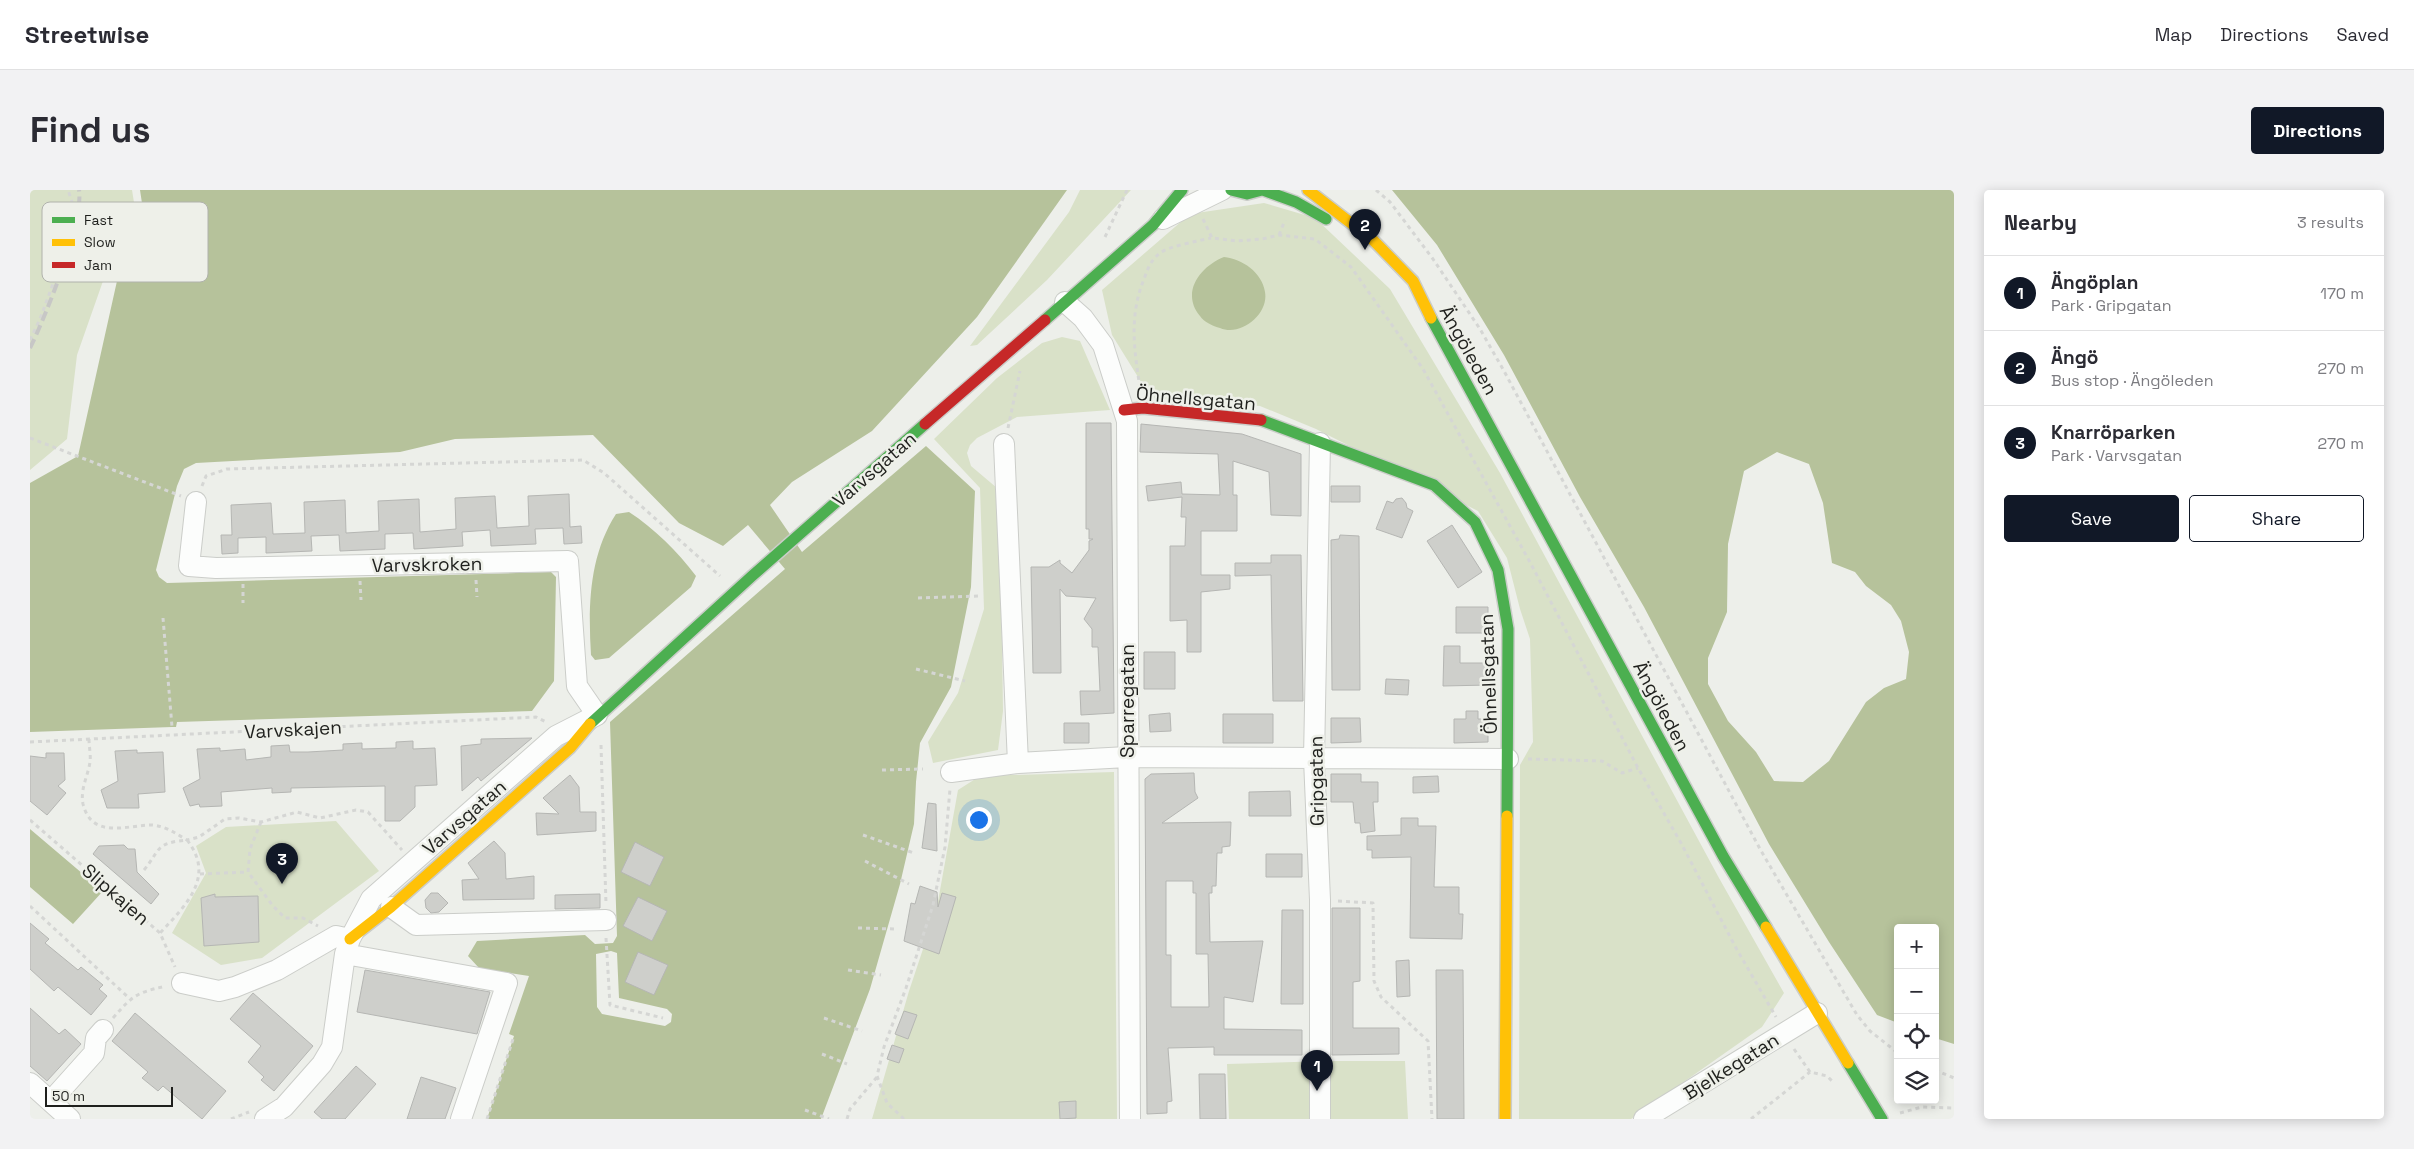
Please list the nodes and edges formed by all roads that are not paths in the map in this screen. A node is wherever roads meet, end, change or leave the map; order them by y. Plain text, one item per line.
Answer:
1 (1222, 190) edge
2 (1232, 190) edge
3 (1262, 190) edge
4 (1308, 190) edge
5 (1188, 196) edge
6 (1153, 225) joint
7 (1352, 240) dead end
8 (1404, 290) dead end
9 (1066, 302) junction
10 (1423, 303) junction
11 (1134, 409) junction
12 (1320, 443) junction
13 (1004, 444) road end
14 (187, 499) road end
15 (597, 715) junction
16 (1127, 757) junction
17 (1314, 759) junction
18 (1508, 759) junction
19 (1018, 763) junction
20 (951, 772) road end
21 (391, 907) junction
22 (606, 929) road end
23 (348, 946) junction
24 (182, 983) road end
25 (1817, 1013) junction
26 (103, 1030) road end
27 (31, 1086) edge
28 (50, 1101) junction
29 (1674, 1112) edge
30 (70, 1119) edge
31 (265, 1119) edge
32 (461, 1119) edge
33 (1130, 1119) edge
34 (1320, 1119) edge
35 (1505, 1119) edge
36 (1644, 1119) edge
37 (1882, 1119) edge

1 - 5 street, Varvsgatan
2 - 3 street
3 - 7 street
4 - 10 street, Ängöleden
5 - 6 street, Varvsgatan
6 - 9 street, Varvsgatan
8 - 10 street, Ängöleden
9 - 11 street, Sparregatan
9 - 15 street, Varvsgatan
10 - 25 street, Ängöleden
11 - 12 street, Öhnellsgatan
11 - 16 street, Sparregatan
12 - 17 street, Gripgatan
12 - 18 street, Öhnellsgatan
13 - 19 street
14 - 15 street, Varvskroken
15 - 21 street, Varvsgatan
15 - 23 street, Varvsgatan
16 - 17 street
16 - 19 street
16 - 33 street, Sparregatan
17 - 18 street
17 - 34 street, Gripgatan
18 - 35 street, Öhnellsgatan
19 - 20 street
21 - 22 street
21 - 23 street, Varvsgatan
23 - 24 street
23 - 31 street, Varvsgatan
23 - 32 street
25 - 29 street, Bjelkegatan
25 - 37 street, Ängöleden
26 - 28 street
27 - 28 street
28 - 30 street
29 - 36 street, Bjelkegatan

